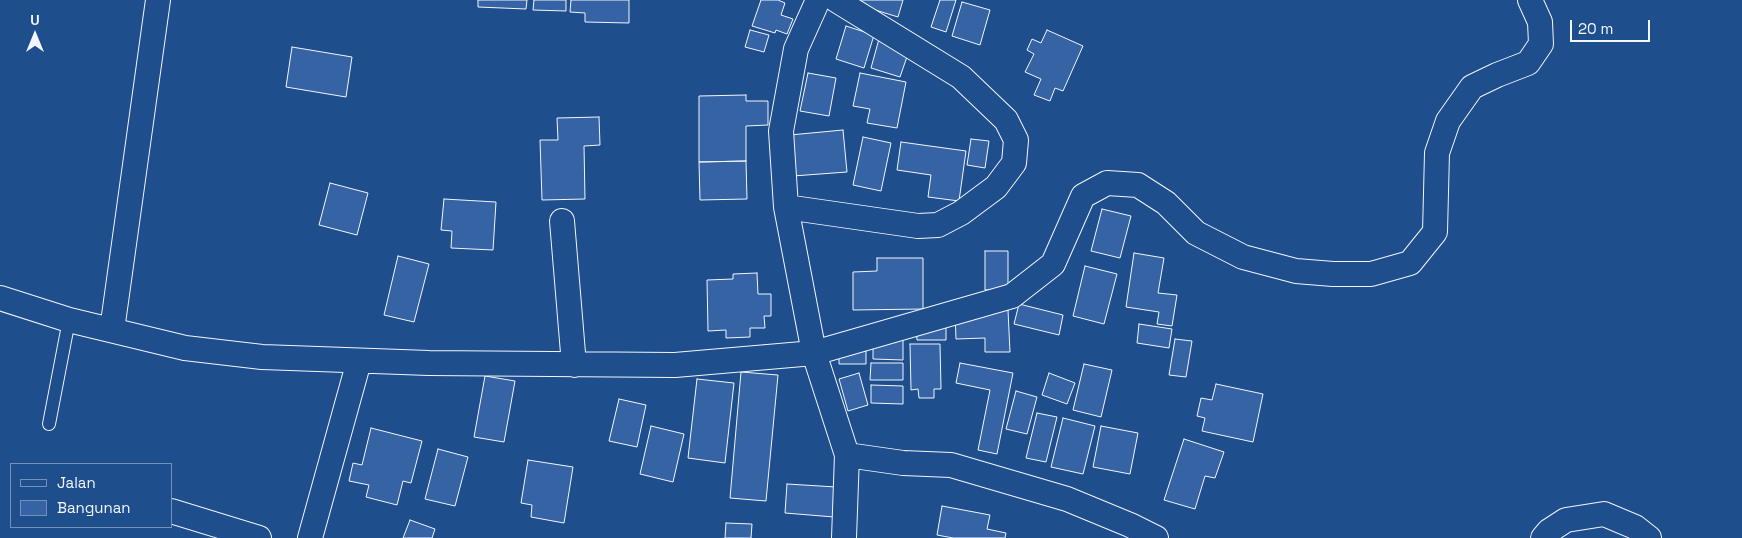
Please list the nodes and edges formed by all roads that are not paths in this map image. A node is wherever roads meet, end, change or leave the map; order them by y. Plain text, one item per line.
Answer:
1 (158, 0) edge
2 (818, 0) edge
3 (836, 0) edge
4 (1530, 0) edge
5 (786, 206) junction
6 (562, 221) dead end
7 (0, 298) edge
8 (70, 320) junction
9 (112, 330) junction
10 (814, 353) junction
11 (358, 361) junction
12 (574, 365) junction
13 (49, 424) dead end
14 (847, 455) junction
15 (172, 511) edge
16 (259, 538) edge
17 (310, 538) edge
18 (844, 538) edge
19 (1156, 538) edge
20 (1543, 538) edge
21 (1649, 538) edge

1 - 9 street
2 - 5 street
3 - 5 street
4 - 10 street
5 - 10 street
6 - 12 street
7 - 8 street
8 - 9 street
8 - 13 lane
9 - 11 street
10 - 12 street
10 - 14 street
11 - 12 street
11 - 17 street
14 - 18 street
14 - 19 street
15 - 16 street
20 - 21 street

